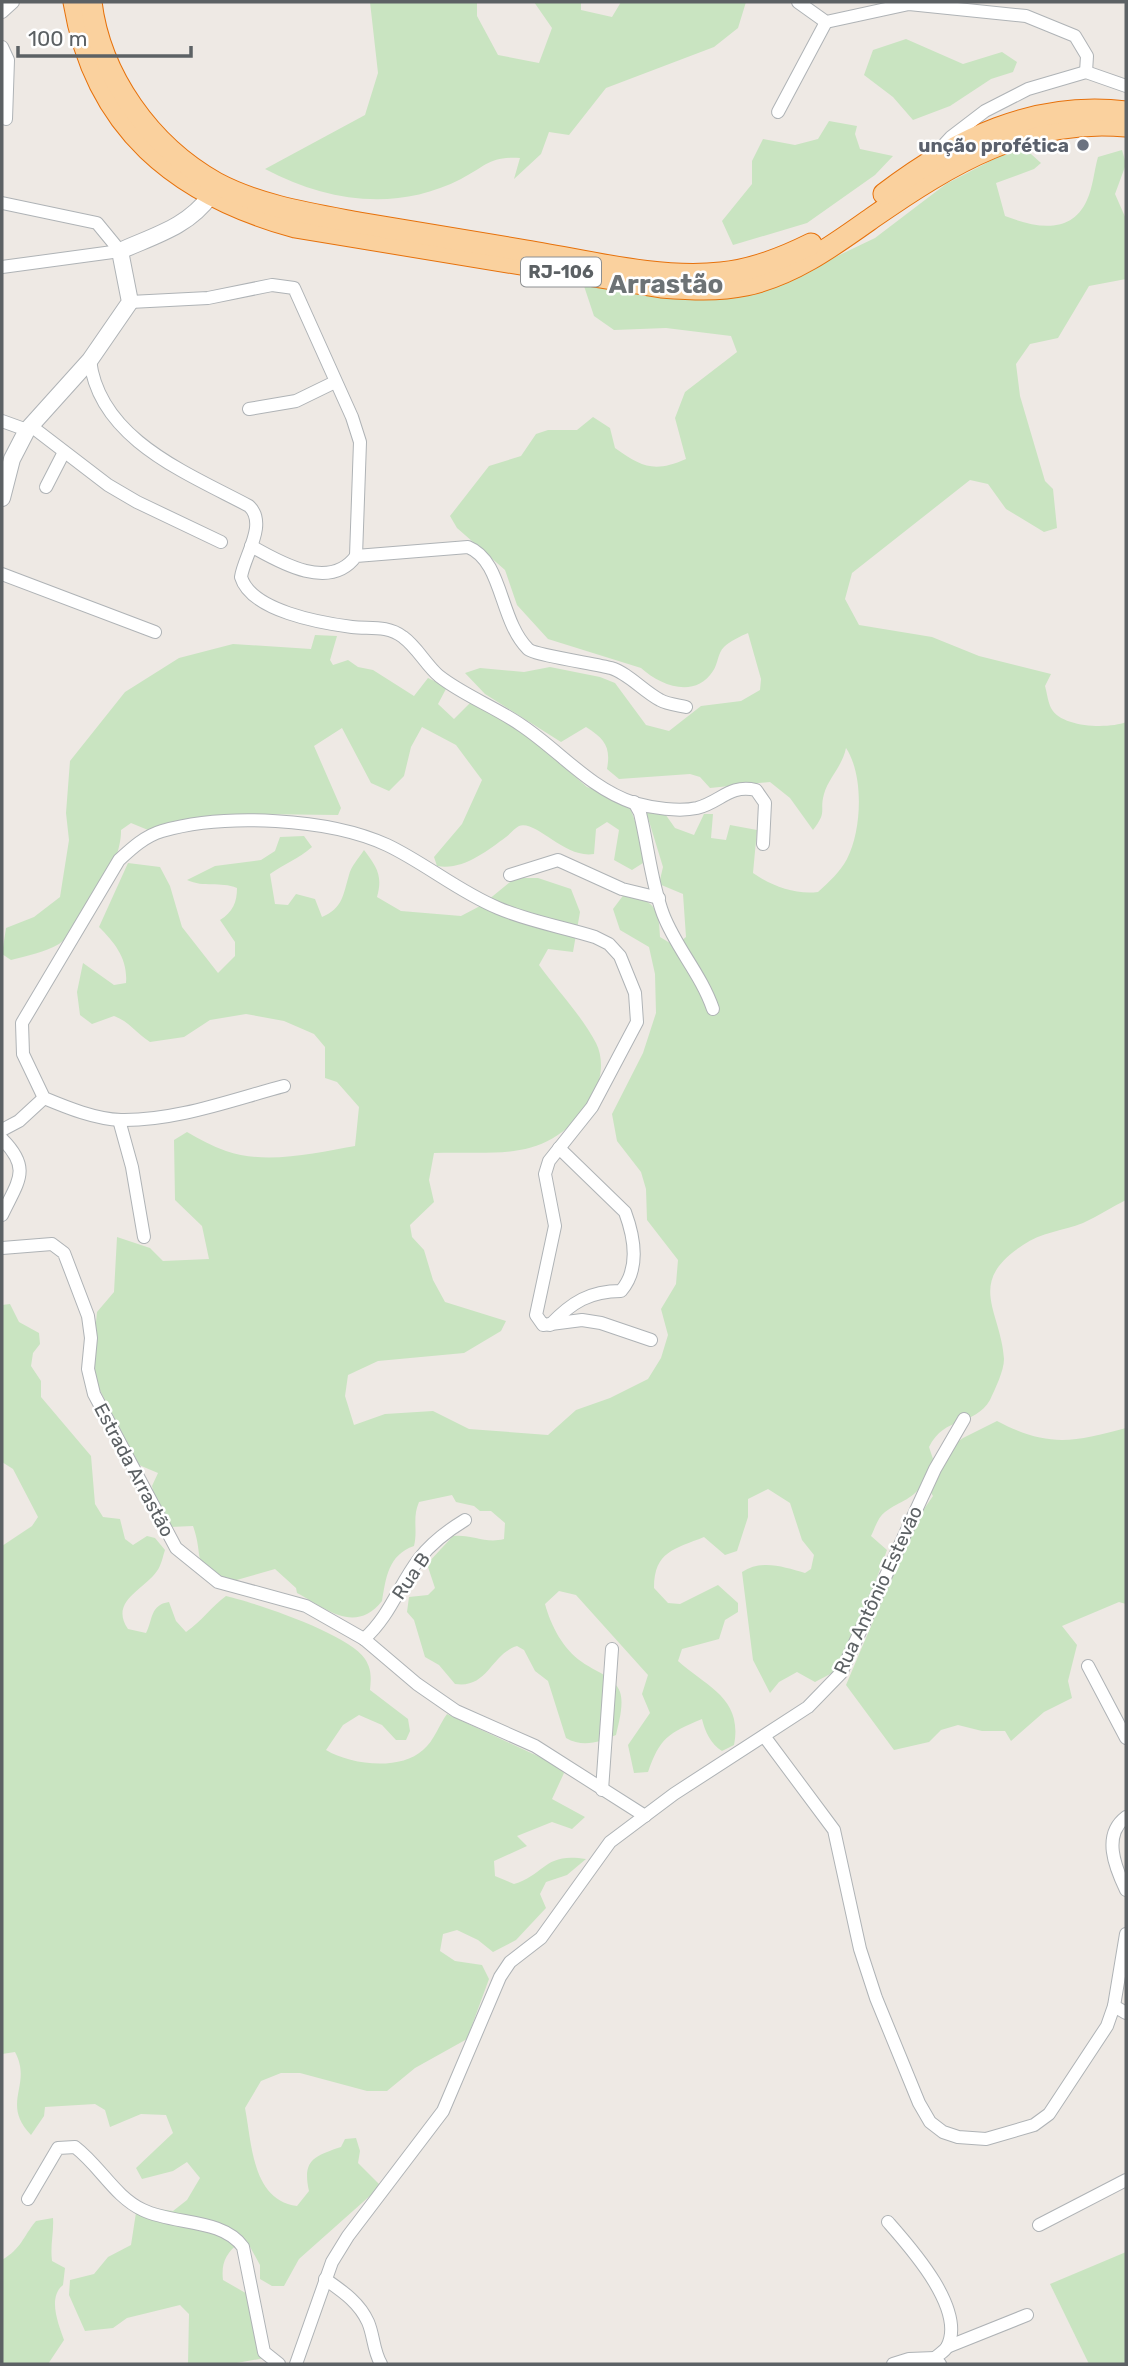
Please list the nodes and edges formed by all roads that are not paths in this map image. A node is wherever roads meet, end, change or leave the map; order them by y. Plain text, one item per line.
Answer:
1 (13, 2) edge
2 (74, 2) edge
3 (91, 2) edge
4 (798, 2) edge
5 (911, 3) edge
6 (2, 12) edge
7 (825, 22) junction
8 (2, 47) edge
9 (1086, 72) junction
10 (1126, 86) edge
11 (778, 112) dead end
12 (1126, 112) edge
13 (6, 119) dead end
14 (1126, 126) edge
15 (931, 159) junction
16 (210, 197) junction
17 (2, 203) edge
18 (120, 251) junction
19 (2, 267) edge
20 (130, 302) junction
21 (90, 360) junction
22 (335, 382) junction
23 (249, 409) dead end
24 (2, 421) edge
25 (29, 428) junction
26 (64, 452) junction
27 (46, 486) dead end
28 (2, 498) edge
29 (221, 542) dead end
30 (251, 547) junction
31 (356, 556) junction
32 (2, 574) edge
33 (155, 632) dead end
34 (686, 706) dead end
35 (634, 802) junction
36 (762, 844) dead end
37 (510, 875) dead end
38 (659, 898) junction
39 (713, 1009) dead end
40 (284, 1086) dead end
41 (44, 1098) junction
42 (120, 1120) junction
43 (2, 1130) edge
44 (2, 1139) edge
45 (559, 1148) junction
46 (2, 1215) edge
47 (144, 1237) dead end
48 (2, 1248) edge
49 (549, 1326) junction
50 (651, 1340) dead end
51 (964, 1419) dead end
52 (465, 1520) dead end
53 (364, 1639) junction
54 (612, 1649) dead end
55 (1088, 1666) dead end
56 (764, 1736) junction
57 (1126, 1738) edge
58 (602, 1790) junction
59 (645, 1816) junction
60 (1126, 1817) edge
61 (1126, 1889) edge
62 (1126, 1934) edge
63 (1114, 2006) junction
64 (1126, 2013) edge
65 (1126, 2180) edge
66 (28, 2199) dead end
67 (888, 2222) dead end
68 (1038, 2225) dead end
69 (325, 2279) junction
70 (1027, 2315) dead end
71 (947, 2347) junction
72 (938, 2361) edge
73 (279, 2364) edge
74 (296, 2364) edge
75 (381, 2364) edge
76 (893, 2364) edge

1 - 6 street
2 - 16 highway, RJ-106
3 - 15 highway, RJ-106
4 - 7 street
5 - 7 street
5 - 9 street
7 - 11 street
8 - 13 street
9 - 10 street
9 - 15 street
12 - 15 highway, RJ-106
14 - 16 highway, RJ-106
16 - 18 street
17 - 18 street
18 - 19 street
18 - 20 street
20 - 21 street
20 - 22 street
21 - 25 street
21 - 30 street
22 - 23 street
22 - 31 street
24 - 25 street
25 - 26 street
25 - 28 street
26 - 27 street
26 - 29 street
30 - 31 street
30 - 35 street
31 - 34 street
32 - 33 street
35 - 36 street
35 - 38 street
37 - 38 street
38 - 39 street
40 - 42 street
41 - 42 street
41 - 43 street
41 - 45 street
42 - 47 street
44 - 46 street
45 - 49 street
45 - 49 street
48 - 53 street, Estrada Arrastão
49 - 50 street
51 - 56 street, Rua Antônio Estevão
52 - 53 street, Rua B
53 - 58 street, Estrada Arrastão
54 - 58 street
55 - 57 street
56 - 59 street, Rua Antônio Estevão
56 - 63 street
58 - 59 street, Estrada Arrastão
59 - 69 street, Rua Antônio Estevão
60 - 61 street
62 - 63 street
63 - 64 street
65 - 68 street
66 - 73 street
67 - 71 street
69 - 74 street, Rua Antônio Estevão
69 - 75 street
70 - 71 street
71 - 72 street
72 - 76 street

